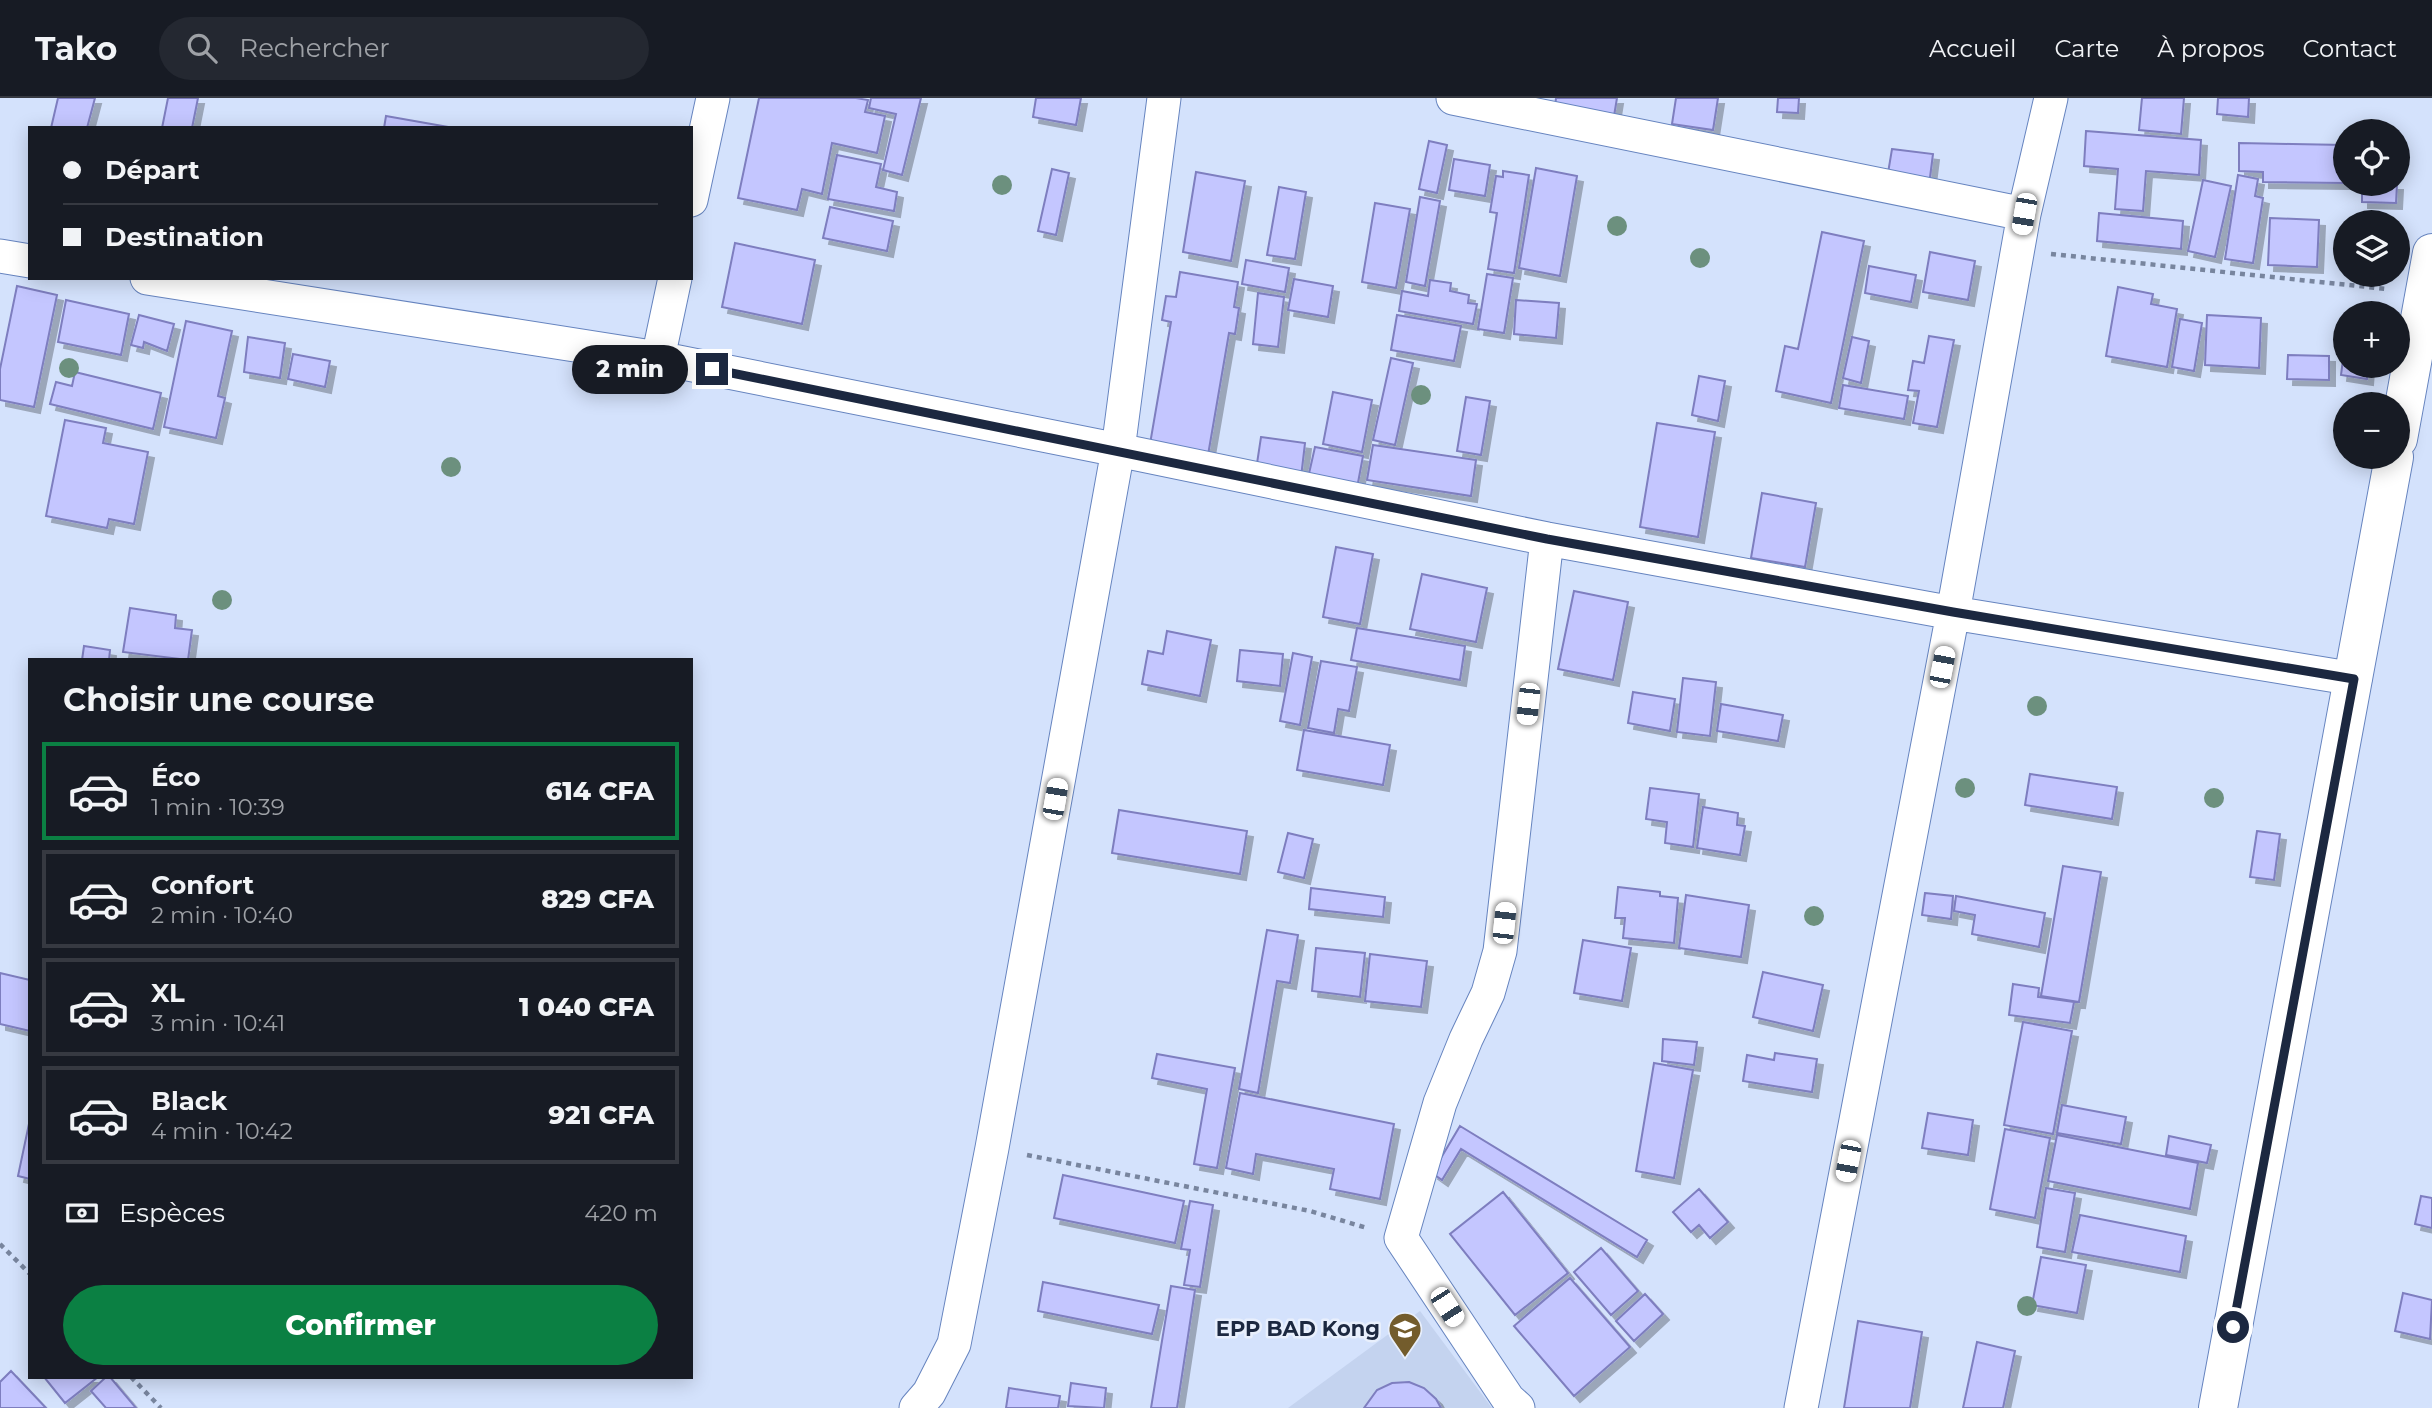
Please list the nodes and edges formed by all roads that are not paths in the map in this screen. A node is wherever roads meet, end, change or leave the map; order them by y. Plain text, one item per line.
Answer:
1 (713, 98) edge
2 (1164, 98) edge
3 (1454, 98) edge
4 (2050, 98) edge
5 (693, 191) edge
6 (2024, 214) junction
7 (2432, 253) edge
8 (0, 256) edge
9 (28, 261) edge
10 (160, 280) edge
11 (675, 280) edge
12 (657, 358) junction
13 (2406, 392) edge
14 (1118, 450) junction
15 (2392, 469) edge
16 (1547, 539) junction
17 (1953, 612) junction
18 (2354, 679) junction
19 (916, 1408) edge
20 (1518, 1408) edge
21 (1801, 1408) edge
22 (2218, 1408) edge

1 - 5 street
2 - 14 street
3 - 6 street
4 - 6 street
6 - 17 street
7 - 13 street
8 - 9 street
10 - 12 street
11 - 12 street
12 - 14 street
14 - 16 street
14 - 19 street
15 - 18 street
16 - 17 street
16 - 20 street
17 - 18 street
17 - 21 street
18 - 22 street

